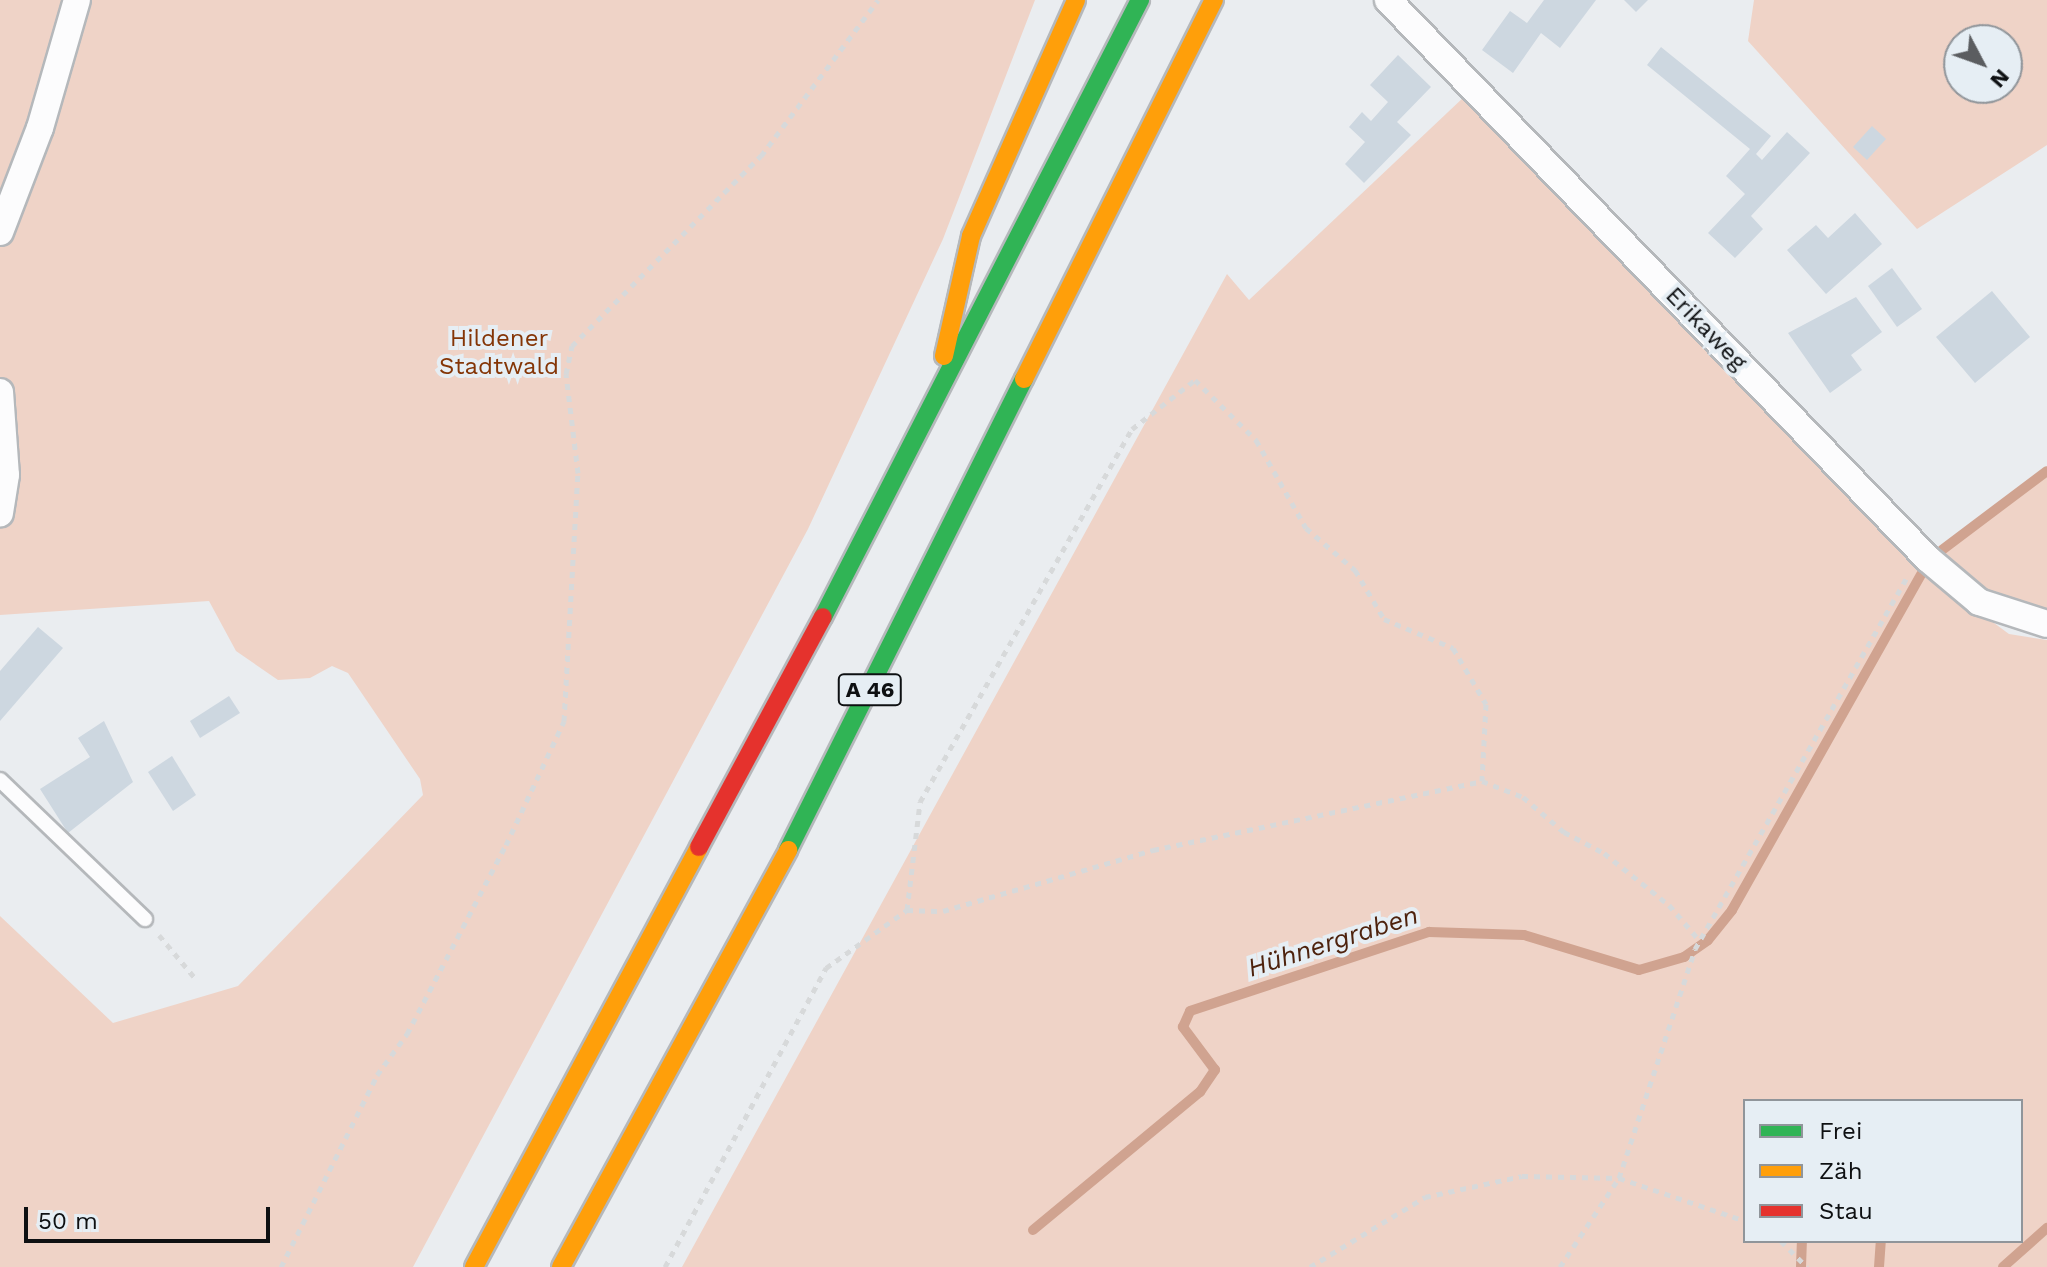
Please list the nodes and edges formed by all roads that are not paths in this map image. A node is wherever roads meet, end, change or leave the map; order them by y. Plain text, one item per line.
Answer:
1 (77, 0) edge
2 (1076, 0) edge
3 (1140, 0) edge
4 (1214, 0) edge
5 (1239, 0) edge
6 (1388, 0) edge
7 (1165, 104) junction
8 (0, 232) edge
9 (0, 392) edge
10 (932, 413) junction
11 (0, 514) edge
12 (2047, 624) edge
13 (0, 780) edge
14 (145, 919) road end
15 (474, 1267) edge
16 (561, 1267) edge

1 - 8 street
2 - 10 highway
3 - 10 highway
4 - 7 highway, A 46
5 - 7 highway
6 - 12 street, Erikaweg
7 - 16 highway, A 46
9 - 11 street
10 - 15 highway
13 - 14 lane

